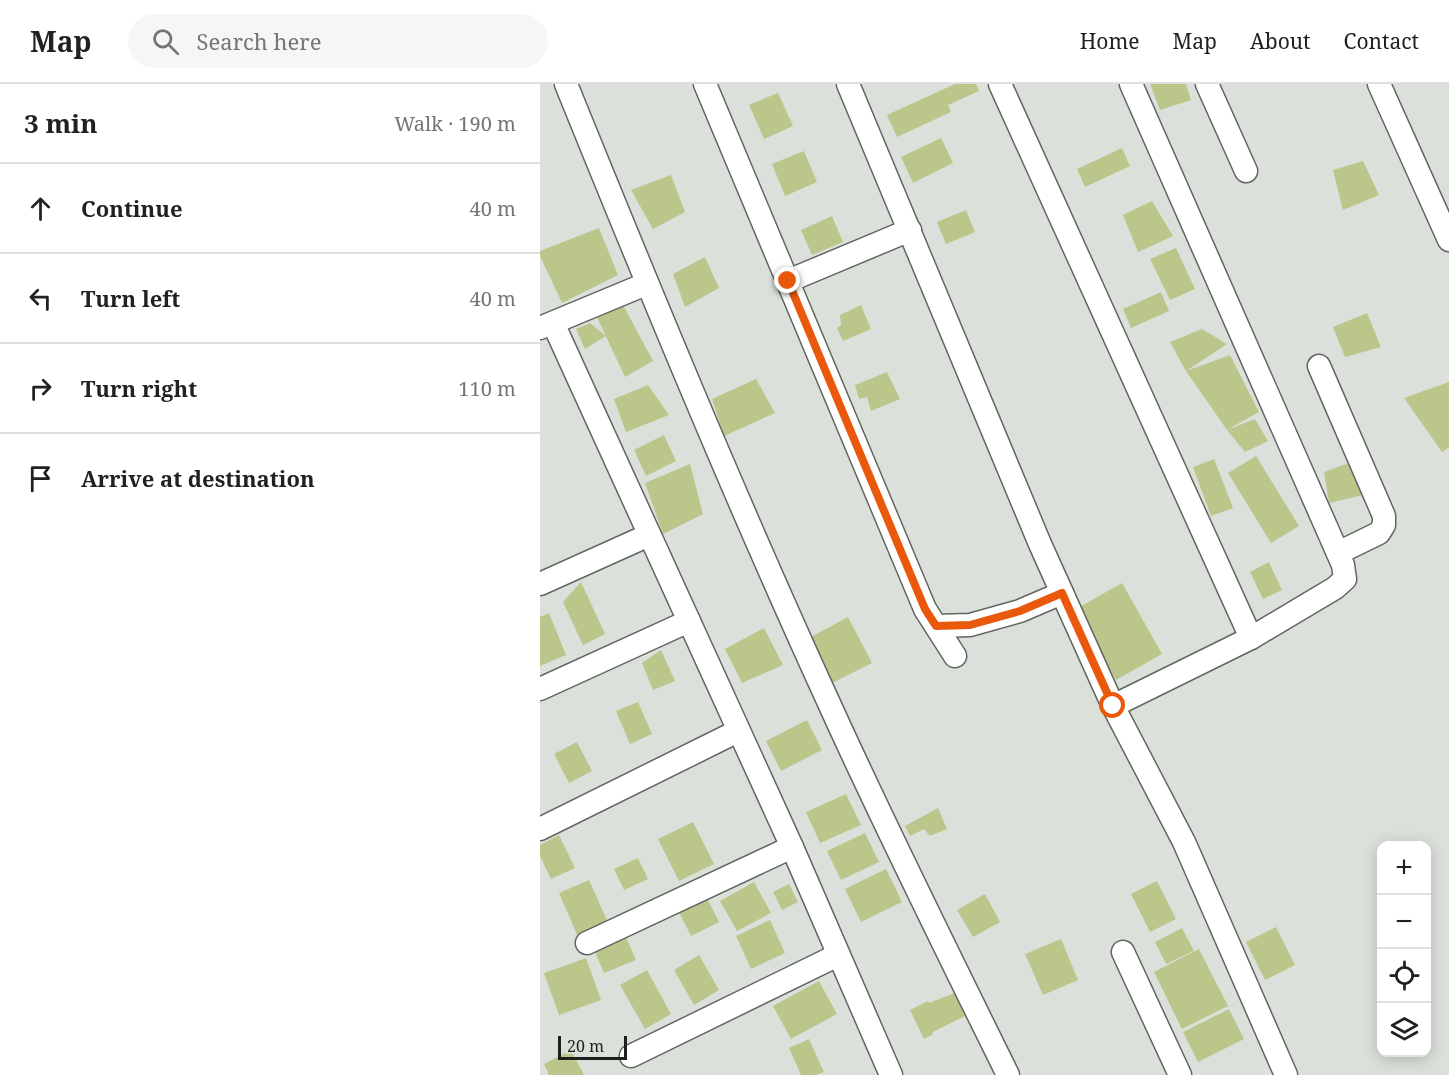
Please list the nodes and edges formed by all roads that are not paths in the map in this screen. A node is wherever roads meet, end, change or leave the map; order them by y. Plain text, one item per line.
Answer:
1 (566, 84) edge
2 (705, 84) edge
3 (848, 84) edge
4 (1000, 84) edge
5 (1131, 84) edge
6 (1207, 84) edge
7 (1379, 84) edge
8 (1246, 171) dead end
9 (910, 230) junction
10 (1449, 240) edge
11 (788, 281) junction
12 (646, 284) junction
13 (546, 326) edge
14 (1319, 366) dead end
15 (650, 535) junction
16 (1338, 553) junction
17 (540, 584) edge
18 (1062, 593) junction
19 (689, 621) junction
20 (936, 626) junction
21 (1251, 638) junction
22 (955, 656) dead end
23 (540, 689) edge
24 (1113, 706) junction
25 (738, 731) junction
26 (540, 829) edge
27 (792, 847) junction
28 (587, 943) dead end
29 (1123, 952) dead end
30 (838, 955) junction
31 (631, 1056) dead end
32 (888, 1074) edge
33 (1008, 1075) edge
34 (1180, 1075) edge
35 (1286, 1075) edge

1 - 12 street
2 - 11 street
3 - 9 street
4 - 21 street
5 - 16 street
6 - 8 street
7 - 10 street
9 - 11 street
9 - 18 street
11 - 20 street
12 - 13 street
12 - 33 street
13 - 15 street
14 - 16 street
15 - 17 street
15 - 19 street
16 - 21 street
18 - 20 street
18 - 24 street
19 - 23 street
19 - 25 street
20 - 22 street
21 - 24 street
24 - 35 street
25 - 26 street
25 - 27 street
27 - 28 street
27 - 30 street
29 - 34 street
30 - 31 street
30 - 32 street

